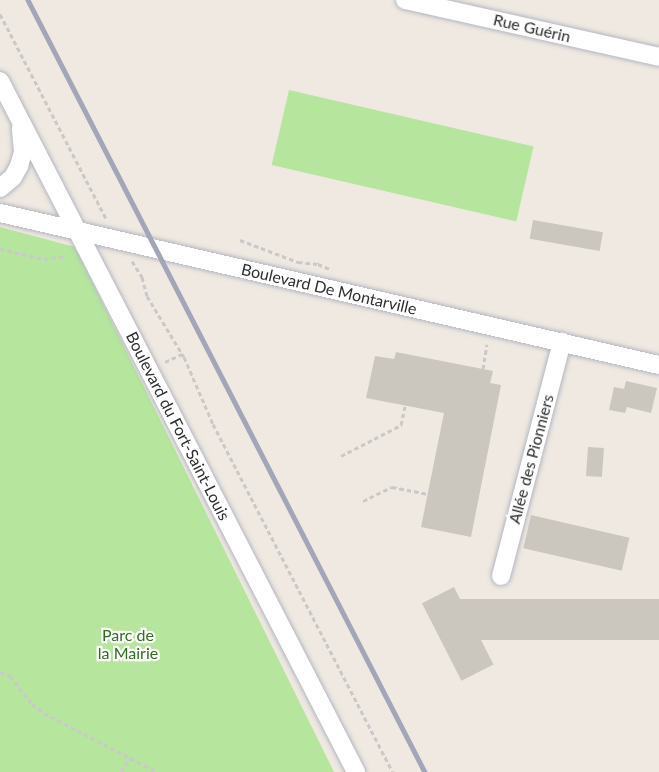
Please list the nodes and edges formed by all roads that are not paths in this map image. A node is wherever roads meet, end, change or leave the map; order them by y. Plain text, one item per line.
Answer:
1 (405, 0) edge
2 (659, 57) edge
3 (0, 81) edge
4 (20, 117) junction
5 (0, 188) edge
6 (0, 213) edge
7 (78, 230) junction
8 (562, 342) junction
9 (659, 365) edge
10 (501, 576) dead end
11 (356, 772) edge

1 - 2 street, Rue Guérin
3 - 4 street, Boulevard du Fort-Saint-Louis
4 - 5 street
4 - 7 street, Boulevard du Fort-Saint-Louis
6 - 7 street, Boulevard De Montarville
7 - 8 street, Boulevard De Montarville
7 - 11 street, Boulevard du Fort-Saint-Louis
8 - 9 street, Boulevard De Montarville
8 - 10 street, Allée des Pionniers

